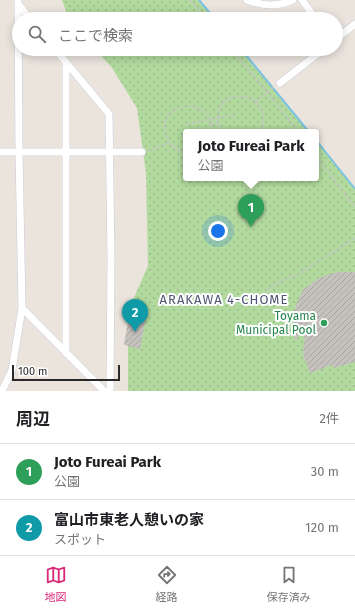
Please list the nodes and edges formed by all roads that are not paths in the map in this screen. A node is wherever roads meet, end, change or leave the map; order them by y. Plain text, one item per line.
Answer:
1 (247, 0) edge
2 (293, 0) edge
3 (302, 0) edge
4 (18, 3) edge
5 (25, 12) edge
6 (311, 12) edge
7 (355, 24) edge
8 (343, 34) edge
9 (18, 56) edge
10 (61, 56) edge
11 (315, 56) edge
12 (66, 62) junction
13 (280, 83) road end
14 (0, 152) edge
15 (19, 152) junction
16 (66, 152) junction
17 (109, 152) junction
18 (142, 152) road end
19 (22, 308) junction
20 (66, 353) junction
21 (2, 391) edge
22 (104, 391) edge
23 (110, 391) edge

1 - 2 street
3 - 6 street
4 - 5 street
7 - 8 street
9 - 15 street
10 - 12 street
11 - 13 street
12 - 16 street
12 - 17 street
14 - 15 street
15 - 16 street
15 - 19 street
16 - 17 street
16 - 20 street
17 - 18 street
17 - 23 street
19 - 20 street
19 - 21 street
20 - 22 street

